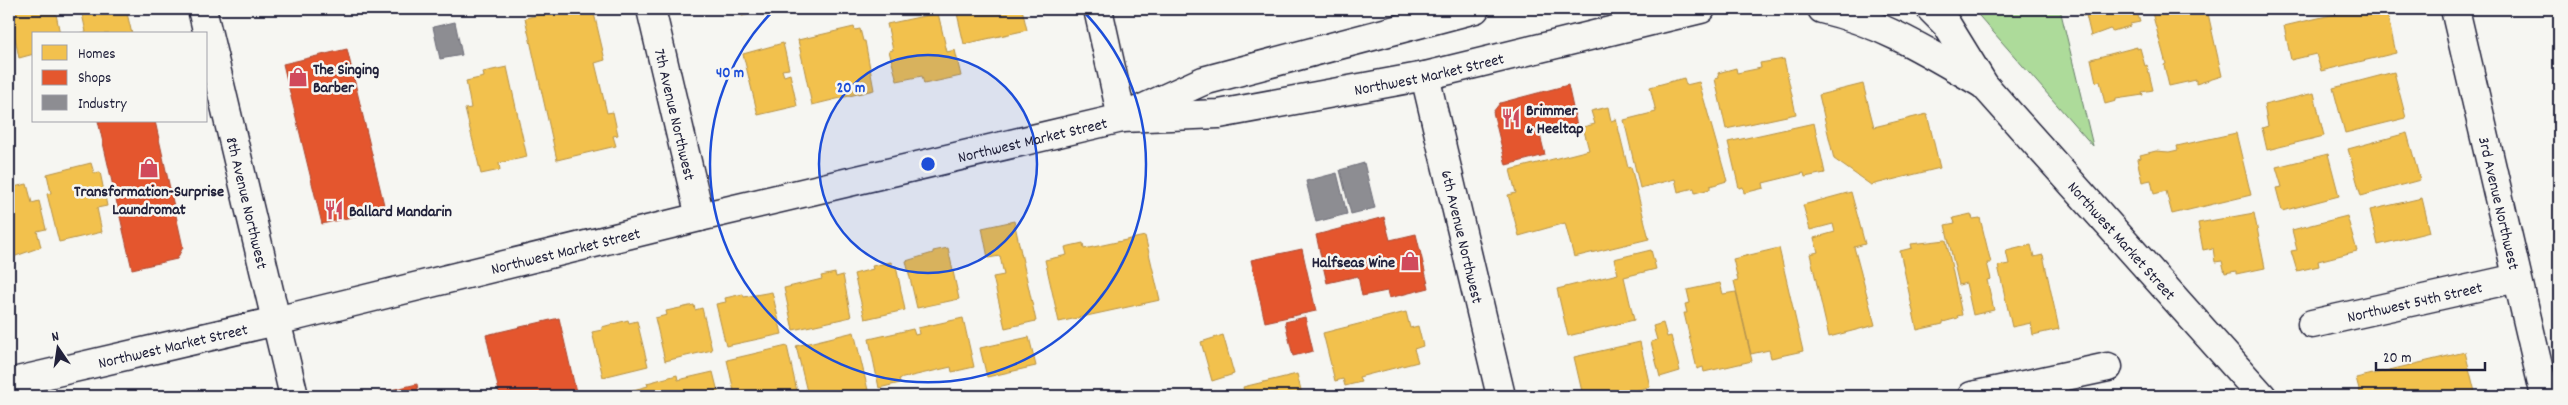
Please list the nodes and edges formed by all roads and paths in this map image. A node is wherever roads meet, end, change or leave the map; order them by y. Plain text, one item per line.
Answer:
1 (202, 9) edge
2 (651, 9) edge
3 (1098, 9) edge
4 (1475, 9) edge
5 (1701, 9) edge
6 (1822, 9) edge
7 (1931, 9) edge
8 (2454, 9) edge
9 (1666, 14) edge
10 (207, 32) edge
11 (208, 34) edge
12 (1425, 76) junction
13 (1984, 85) junction
14 (1122, 118) junction
15 (700, 218) junction
16 (2517, 278) junction
17 (276, 322) junction
18 (2312, 324) dead end
19 (2108, 366) dead end
20 (9, 383) edge
21 (294, 396) edge
22 (1500, 396) edge
23 (1972, 396) edge
24 (2262, 396) edge
25 (2545, 396) edge

1 - 10 main road, 8th Avenue Northwest
2 - 15 main road, 7th Avenue Northwest
3 - 14 main road
4 - 14 main road, Northwest Market Street
5 - 9 main road, Northwest Market Street
6 - 13 main road, Northwest Market Street
7 - 13 main road, Northwest Market Street
8 - 16 main road, 3rd Avenue Northwest
9 - 12 main road, Northwest Market Street
11 - 17 main road, 8th Avenue Northwest
12 - 14 main road, Northwest Market Street
12 - 22 main road, 6th Avenue Northwest
13 - 24 main road, Northwest Market Street
14 - 15 main road, Northwest Market Street
15 - 17 main road, Northwest Market Street
16 - 18 main road, Northwest 54th Street
16 - 25 main road, 3rd Avenue Northwest
17 - 20 main road, Northwest Market Street
17 - 21 main road, 8th Avenue Northwest
19 - 23 main road

